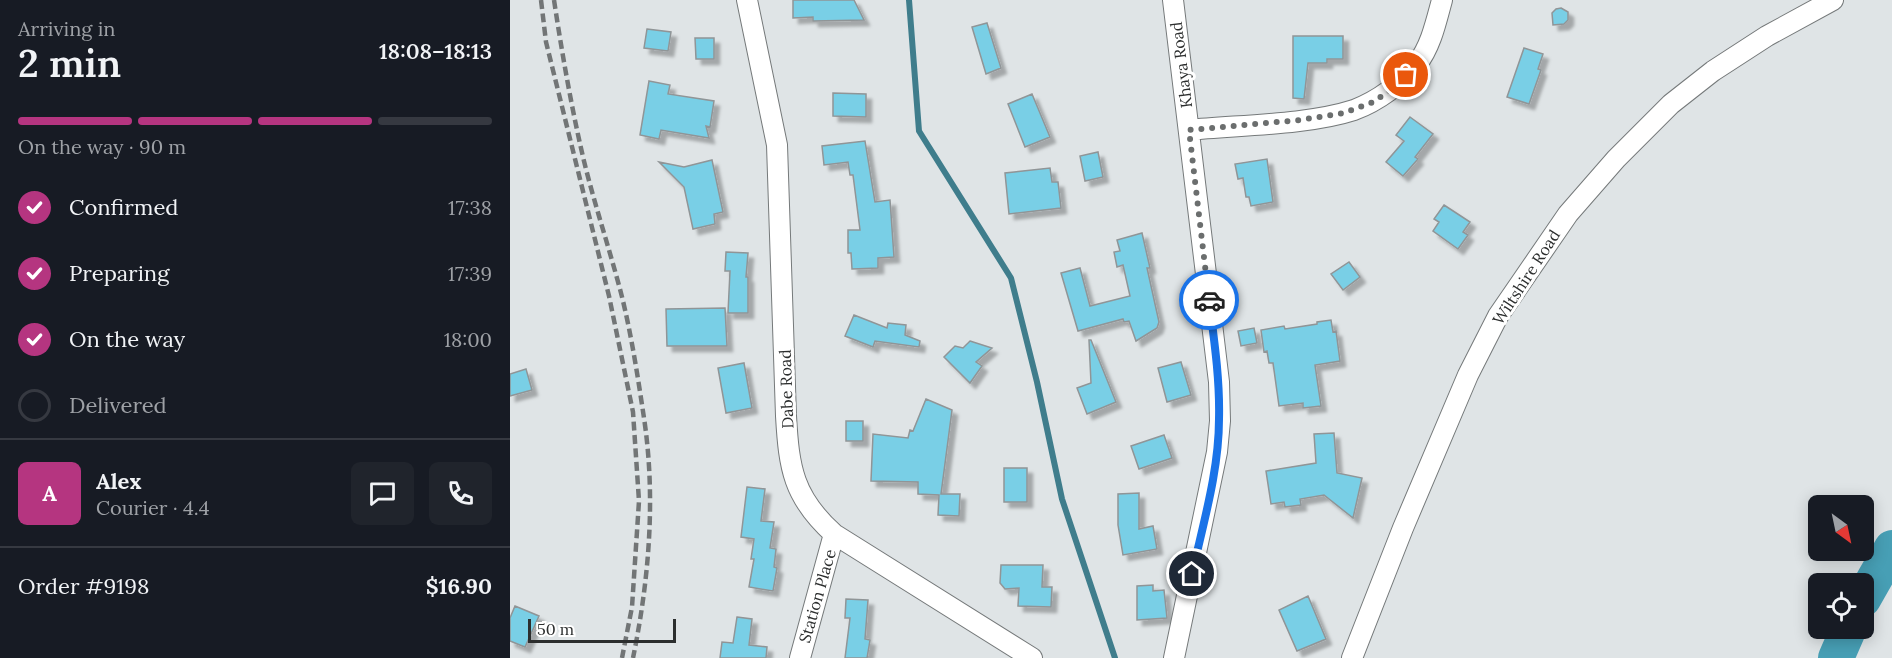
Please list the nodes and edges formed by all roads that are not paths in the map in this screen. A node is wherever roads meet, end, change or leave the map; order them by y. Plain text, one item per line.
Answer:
1 (747, 0) edge
2 (1173, 0) edge
3 (1442, 0) edge
4 (1833, 0) edge
5 (1189, 130) junction
6 (834, 534) junction
7 (800, 658) edge
8 (1032, 658) edge
9 (1174, 658) edge
10 (1352, 658) edge

1 - 6 street, Dabe Road
2 - 5 street, Khaya Road
3 - 5 street, Khaya Road
4 - 10 street, Wiltshire Road
5 - 9 street, Khaya Road
6 - 7 street, Station Place
6 - 8 street, Dabe Road

